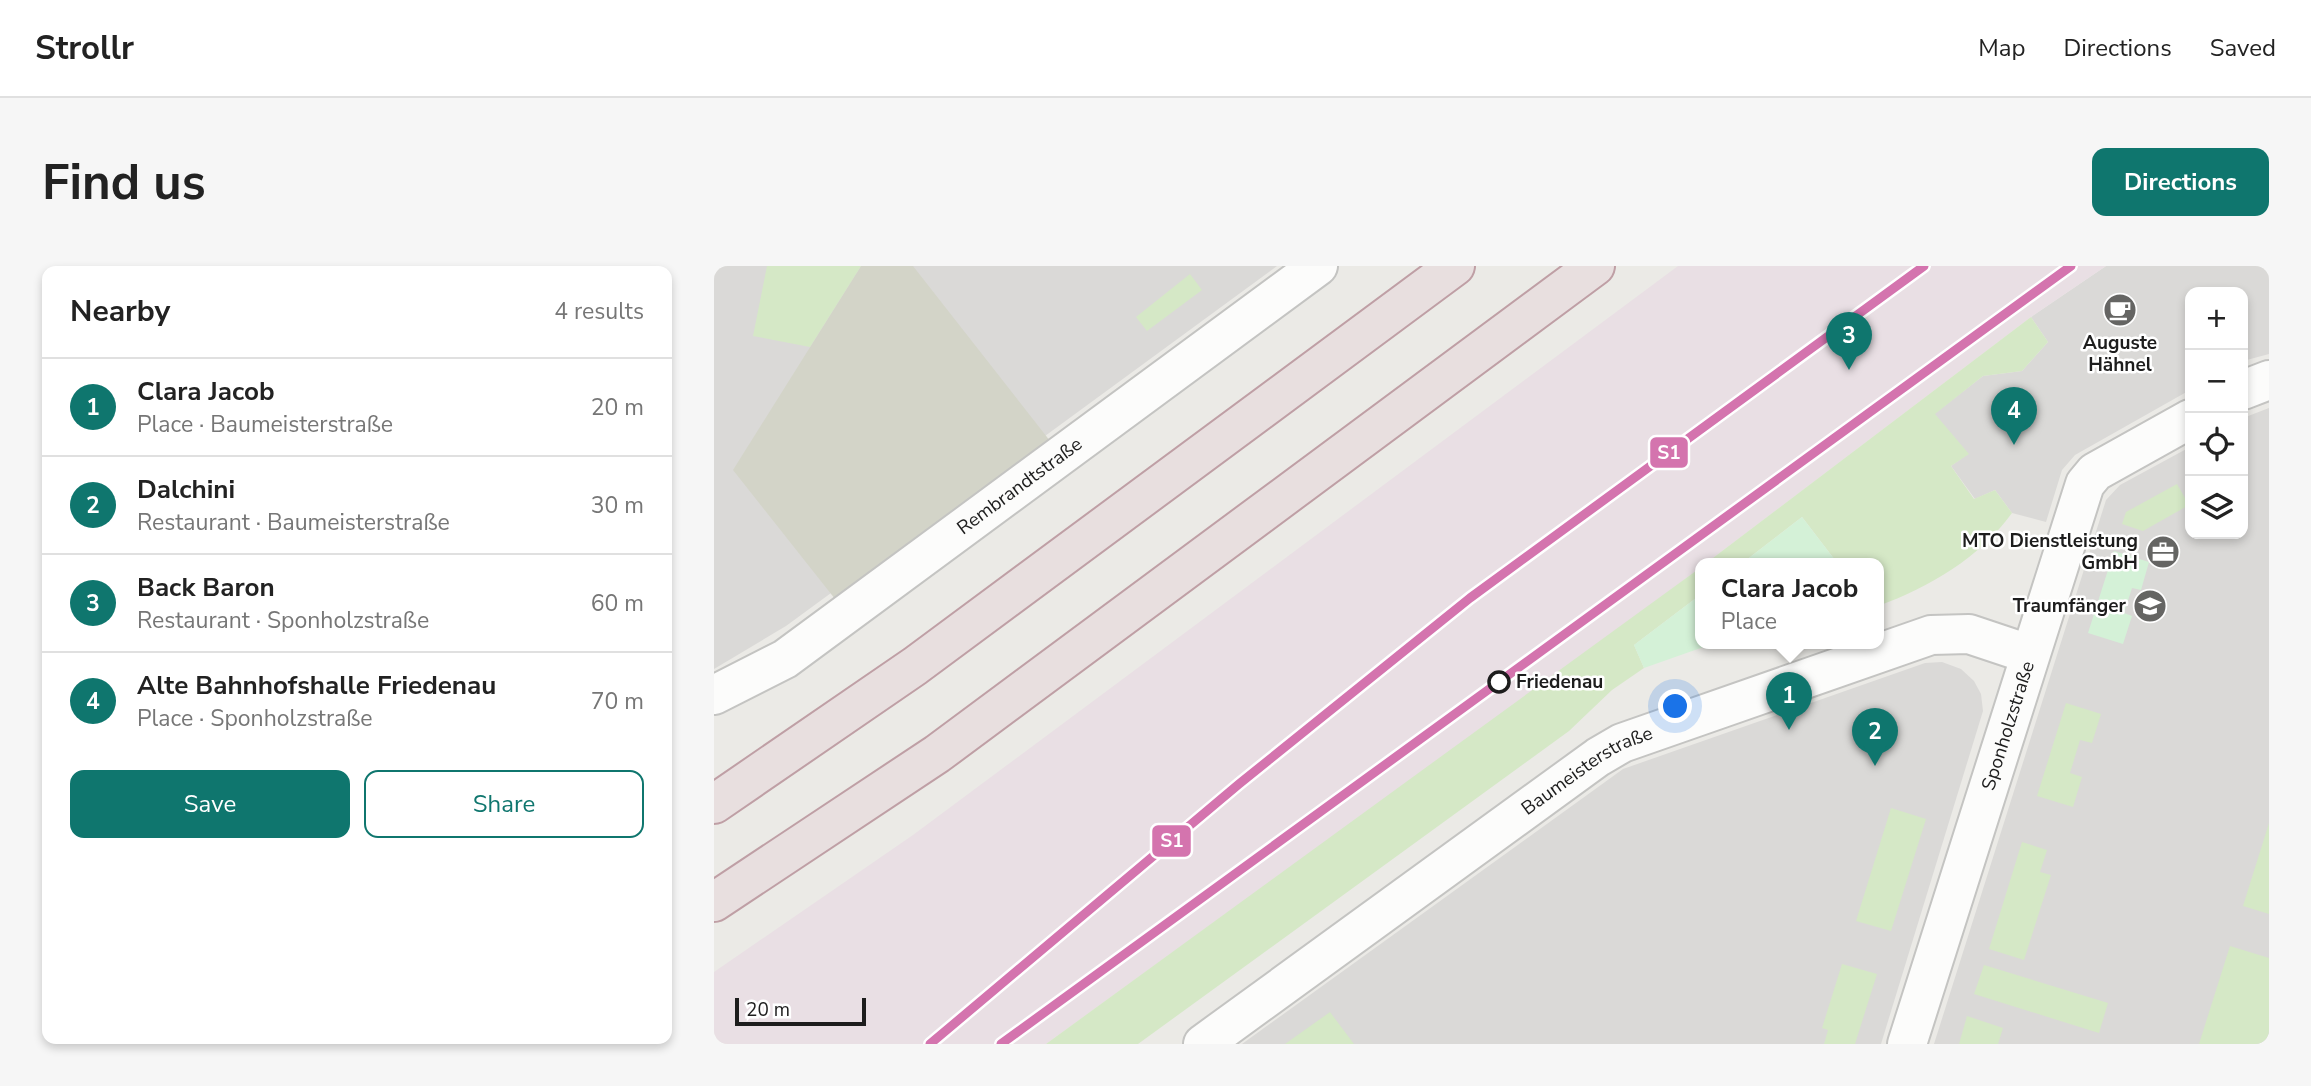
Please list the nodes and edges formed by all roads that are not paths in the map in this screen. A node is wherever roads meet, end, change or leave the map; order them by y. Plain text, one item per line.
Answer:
1 (1318, 266) edge
2 (1455, 266) edge
3 (1595, 266) edge
4 (2269, 380) edge
5 (2248, 388) edge
6 (2185, 422) edge
7 (2029, 654) junction
8 (714, 695) edge
9 (714, 804) edge
10 (714, 902) edge
11 (1203, 1044) edge
12 (1907, 1044) edge

1 - 8 street, Rembrandtstraße
2 - 9 highway
3 - 10 highway
4 - 5 street
6 - 7 street, Sponholzstraße
7 - 11 street, Baumeisterstraße
7 - 12 street, Sponholzstraße

